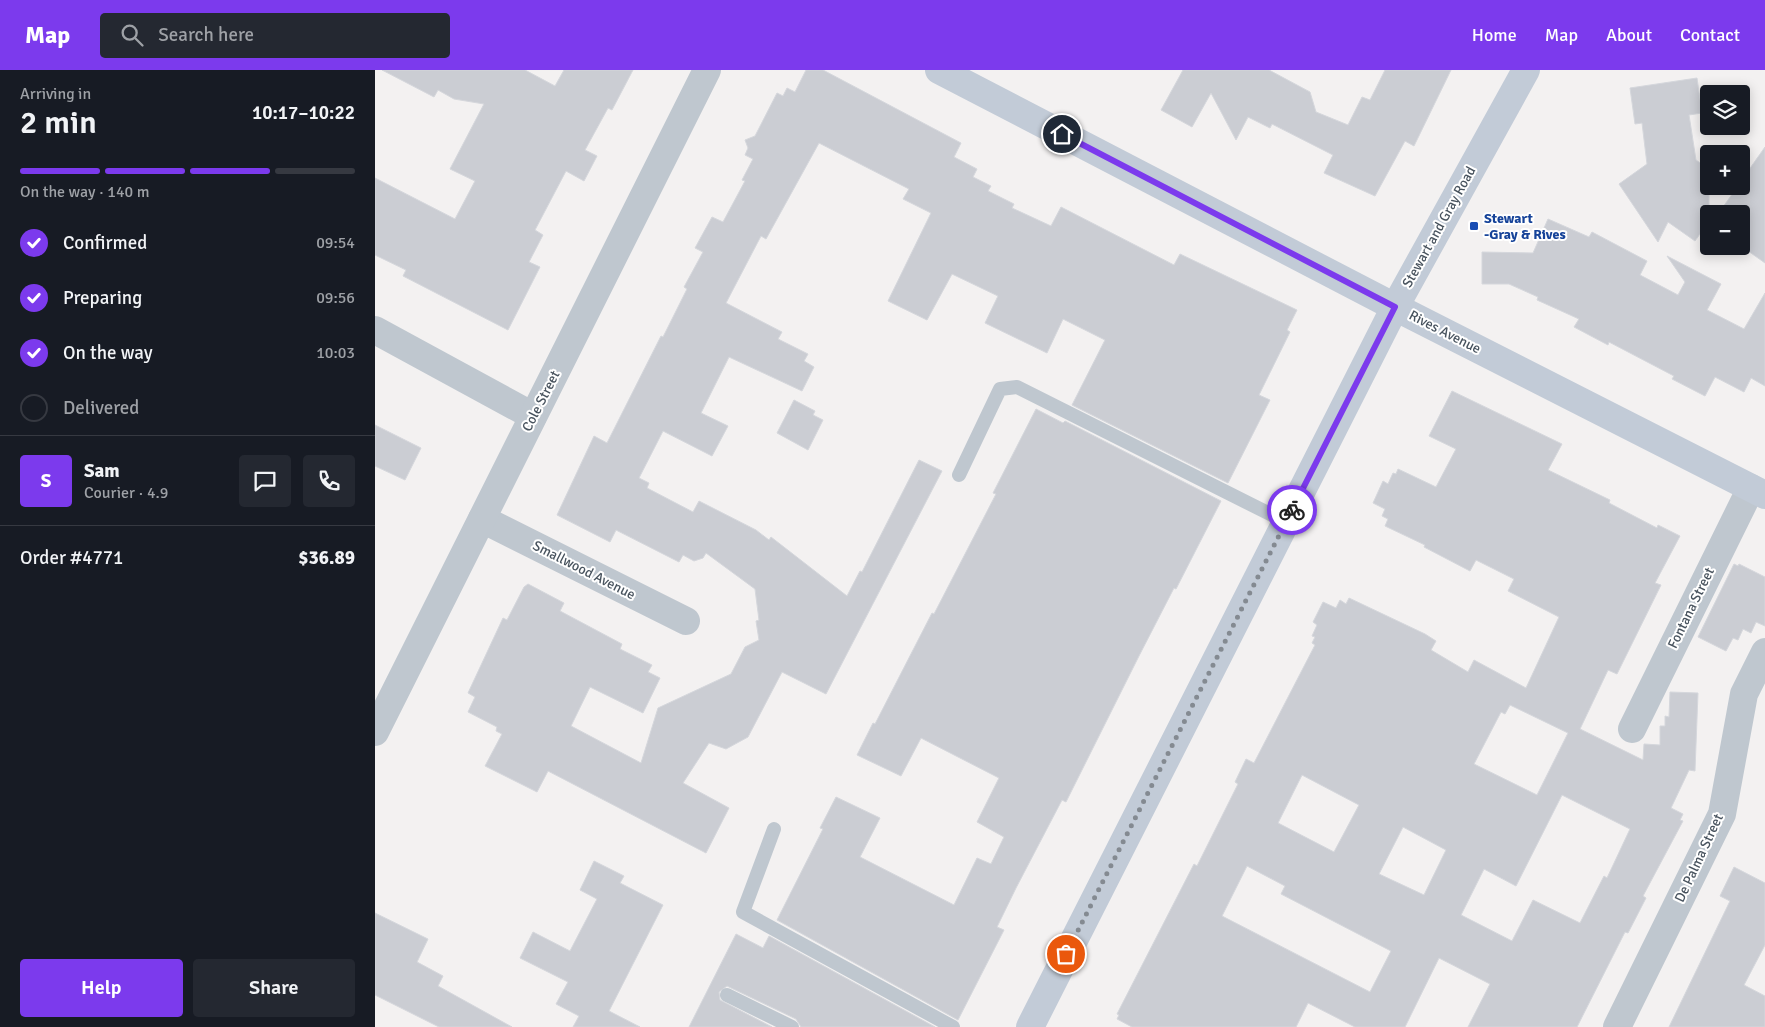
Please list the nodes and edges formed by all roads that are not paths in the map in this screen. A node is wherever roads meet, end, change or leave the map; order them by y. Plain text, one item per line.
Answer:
1 (707, 70) edge
2 (939, 70) edge
3 (1525, 70) edge
4 (1395, 307) junction
5 (375, 330) edge
6 (533, 416) junction
7 (959, 475) dead end
8 (1758, 491) edge
9 (482, 519) junction
10 (1286, 522) junction
11 (685, 621) dead end
12 (1765, 652) edge
13 (1632, 729) dead end
14 (375, 732) edge
15 (774, 829) dead end
16 (727, 995) dead end
17 (792, 1027) edge
18 (953, 1027) edge
19 (1030, 1027) edge
20 (1617, 1027) edge

1 - 6 street, Cole Street
2 - 4 main road, Rives Avenue
3 - 4 main road, Stewart and Gray Road
4 - 8 main road, Rives Avenue
4 - 10 main road, Stewart and Gray Road
5 - 6 street
6 - 9 street, Cole Street
7 - 10 lane
8 - 13 street, Fontana Street
9 - 11 street, Smallwood Avenue
9 - 14 street, Cole Street
10 - 19 main road, Stewart and Gray Road
12 - 20 street, De Palma Street
15 - 18 lane
16 - 17 lane

